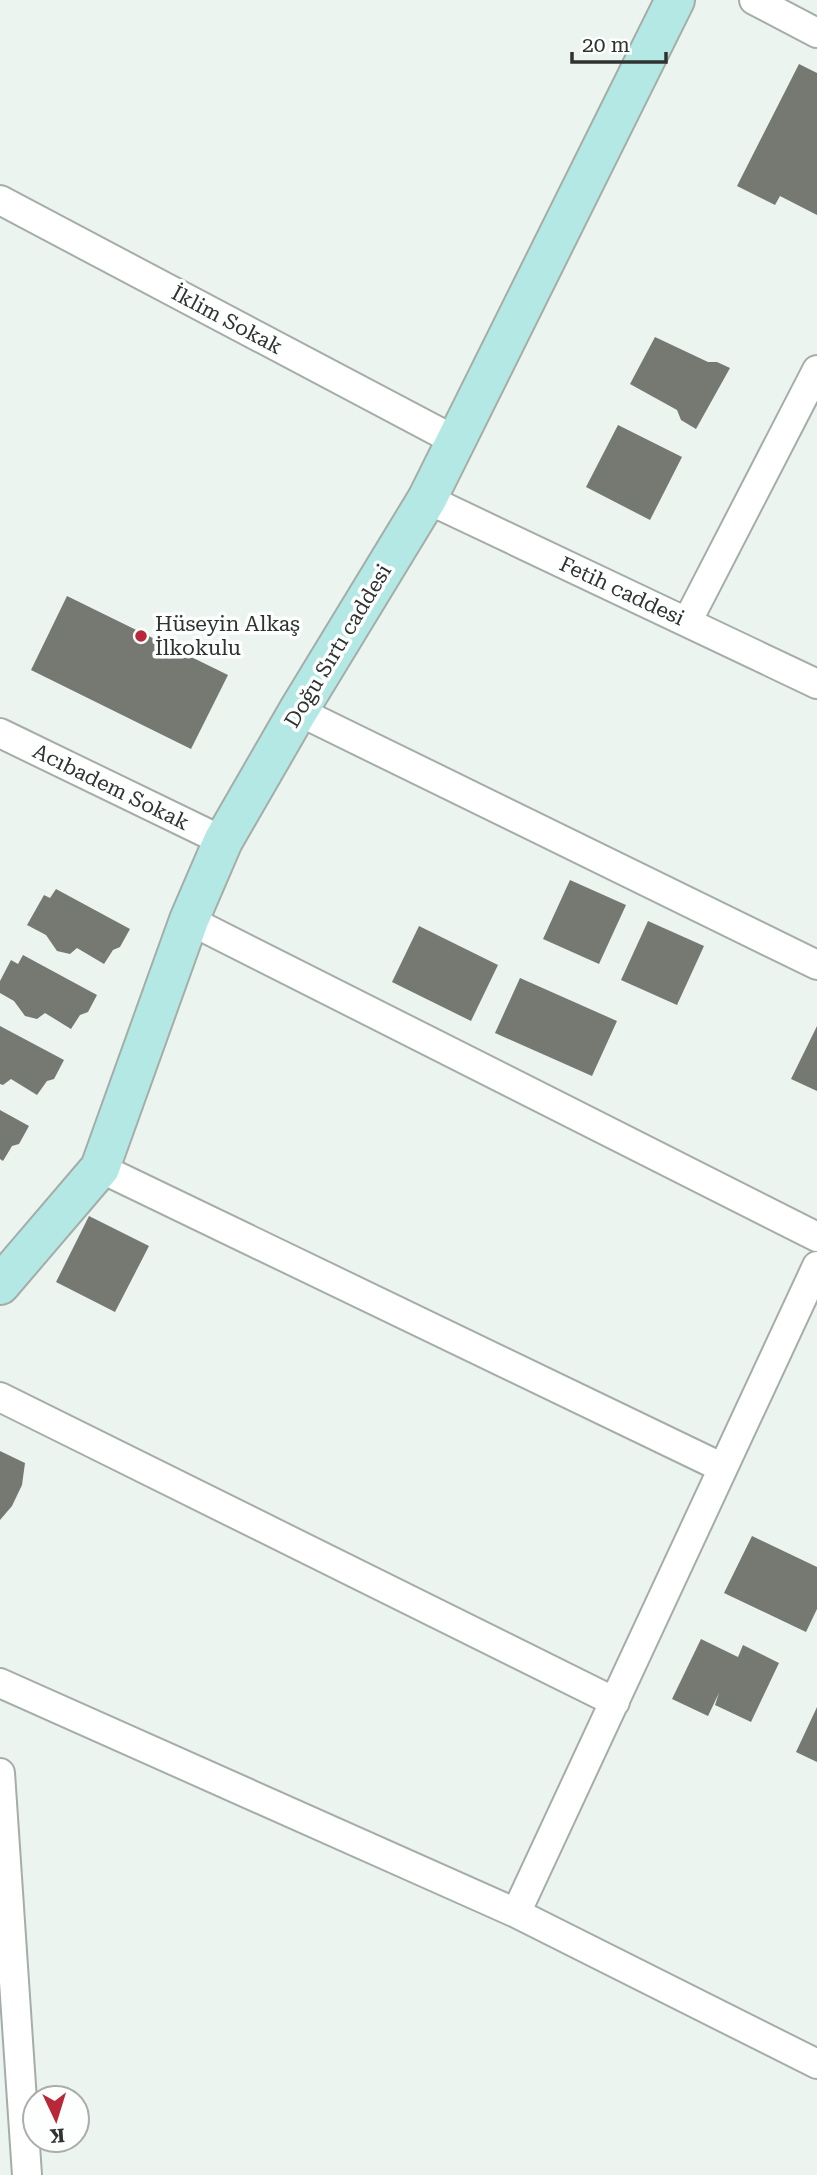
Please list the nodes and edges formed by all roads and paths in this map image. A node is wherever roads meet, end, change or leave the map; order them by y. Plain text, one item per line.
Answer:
1 (675, 0) edge
2 (754, 0) edge
3 (817, 33) edge
4 (0, 200) edge
5 (817, 369) edge
6 (454, 440) junction
7 (427, 499) junction
8 (687, 622) junction
9 (817, 684) edge
10 (298, 710) junction
11 (0, 733) edge
12 (223, 841) junction
13 (189, 920) junction
14 (817, 965) edge
15 (100, 1168) junction
16 (817, 1237) edge
17 (817, 1266) edge
18 (0, 1285) edge
19 (0, 1397) edge
20 (723, 1468) junction
21 (0, 1684) edge
22 (615, 1702) junction
23 (0, 1773) edge
24 (516, 1913) junction
25 (8, 2017) edge
26 (817, 2064) edge
27 (27, 2175) edge

1 - 6 street, Doğu Sırtı caddesi
2 - 3 street
4 - 6 street, İklim Sokak
5 - 8 street
6 - 7 street, Doğu Sırtı caddesi
7 - 8 street, Fetih caddesi
7 - 10 street, Doğu Sırtı caddesi
8 - 9 street, Fetih caddesi
10 - 12 street, Doğu Sırtı caddesi
10 - 14 street
11 - 12 street, Acıbadem Sokak
12 - 13 street, Doğu Sırtı caddesi
13 - 15 street, Doğu Sırtı caddesi
13 - 16 street
15 - 18 street, Doğu Sırtı caddesi
15 - 20 street
17 - 20 street
19 - 22 street
20 - 22 street
21 - 24 street
22 - 24 street
23 - 25 street
24 - 26 street
25 - 27 street

